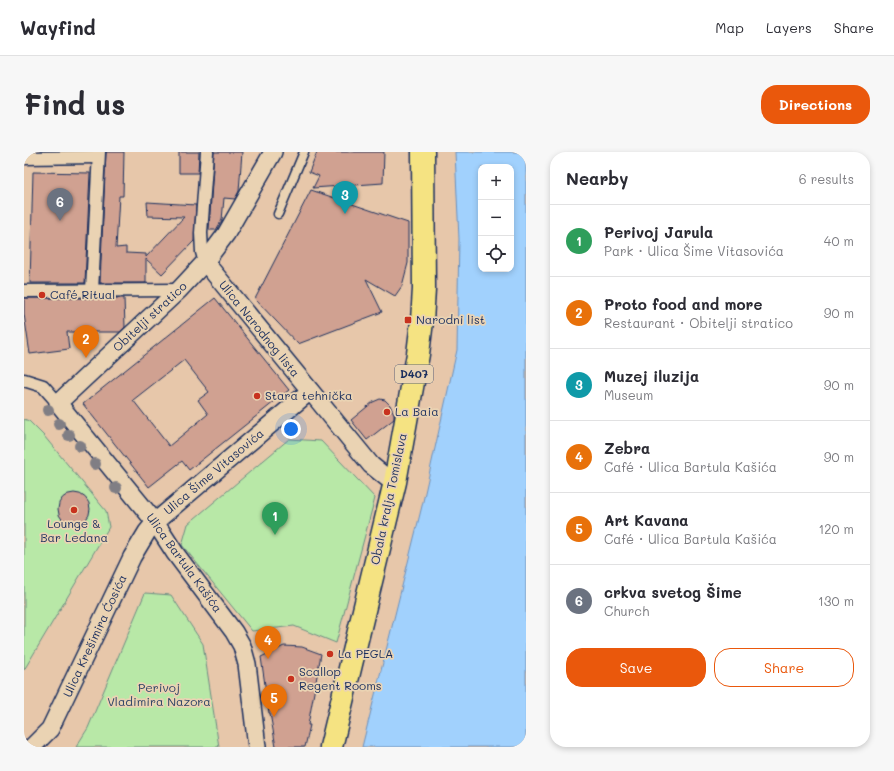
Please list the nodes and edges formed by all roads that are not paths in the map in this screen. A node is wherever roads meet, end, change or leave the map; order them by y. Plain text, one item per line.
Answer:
1 (207, 152) edge
2 (273, 152) edge
3 (304, 152) edge
4 (423, 152) edge
5 (99, 154) edge
6 (24, 158) edge
7 (278, 214) dead end
8 (205, 262) junction
9 (180, 290) junction
10 (24, 291) edge
11 (92, 291) junction
12 (24, 380) edge
13 (310, 391) junction
14 (58, 402) junction
15 (394, 482) junction
16 (155, 522) junction
17 (32, 747) edge
18 (257, 747) edge
19 (331, 747) edge

1 - 8 street
2 - 8 street, Obitelji stratico
3 - 7 lane
4 - 15 main road, Obala kralja Tomislava / D407
5 - 6 street
5 - 11 street
8 - 9 street, Obitelji stratico
8 - 13 street, Ulica Narodnog lista
9 - 11 street
9 - 14 street, Obitelji stratico
10 - 11 street
12 - 14 street
13 - 15 street, Ulica Narodnog lista
13 - 16 street, Ulica Šime Vitasovića
14 - 16 street, Ulica Bartula Kašića
15 - 19 main road, Obala kralja Tomislava / D407
16 - 17 street, Ulica Krešimira Ćosića
16 - 18 street, Ulica Bartula Kašića

